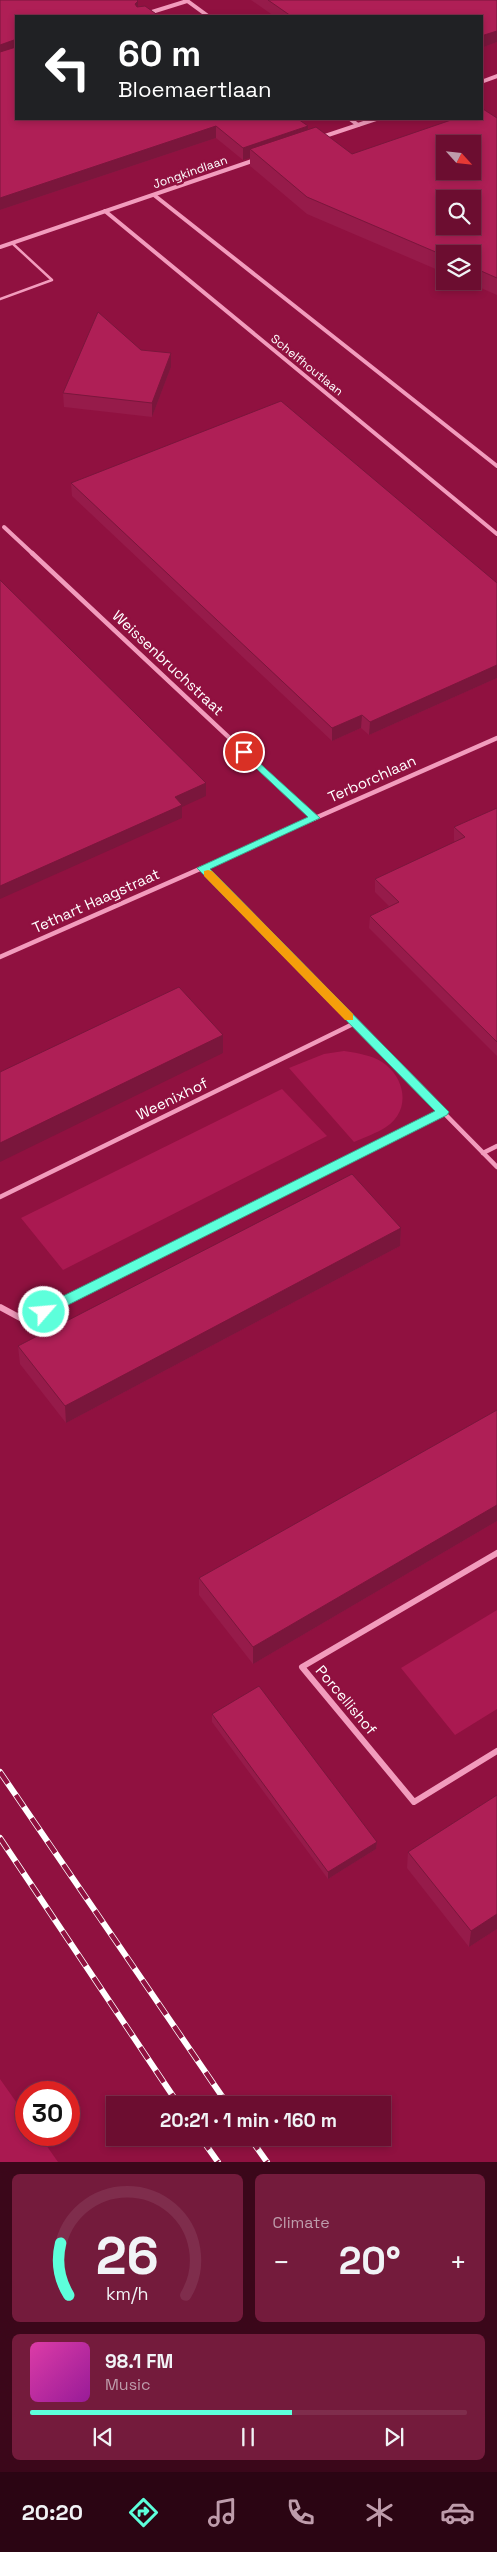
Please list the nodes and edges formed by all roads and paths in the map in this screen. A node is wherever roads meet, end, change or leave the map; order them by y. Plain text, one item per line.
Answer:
1 (186, 0) edge
2 (142, 15) edge
3 (207, 15) edge
4 (497, 76) edge
5 (483, 81) edge
6 (351, 120) edge
7 (373, 120) edge
8 (358, 125) junction
9 (321, 138) edge
10 (256, 160) edge
11 (154, 194) junction
12 (105, 211) junction
13 (12, 243) junction
14 (0, 247) edge
15 (0, 299) edge
16 (497, 466) edge
17 (4, 527) dead end
18 (497, 534) edge
19 (497, 738) edge
20 (315, 818) junction
21 (202, 868) junction
22 (0, 957) edge
23 (355, 1023) junction
24 (443, 1112) junction
25 (497, 1146) edge
26 (483, 1153) junction
27 (497, 1168) edge
28 (0, 1197) edge
29 (0, 1307) edge
30 (497, 1553) edge
31 (497, 1751) edge

1 - 2 street
1 - 3 street
4 - 5 street
6 - 8 street
7 - 8 street
8 - 9 street
10 - 11 street, Jongkindlaan
11 - 12 street, Jongkindlaan
11 - 16 street
12 - 13 street, Jongkindlaan
12 - 18 street, Schelfhoutlaan
13 - 14 street, Jongkindlaan
13 - 15 lane
17 - 20 street, Weissenbruchstraat
19 - 20 street, Terborchlaan
20 - 21 street, Terborchlaan
21 - 22 street, Tethart Haagstraat
21 - 23 street
23 - 24 street
23 - 28 street, Weenixhof
24 - 26 street
24 - 29 street
25 - 26 street
26 - 27 street
30 - 31 street, Porcellishof

